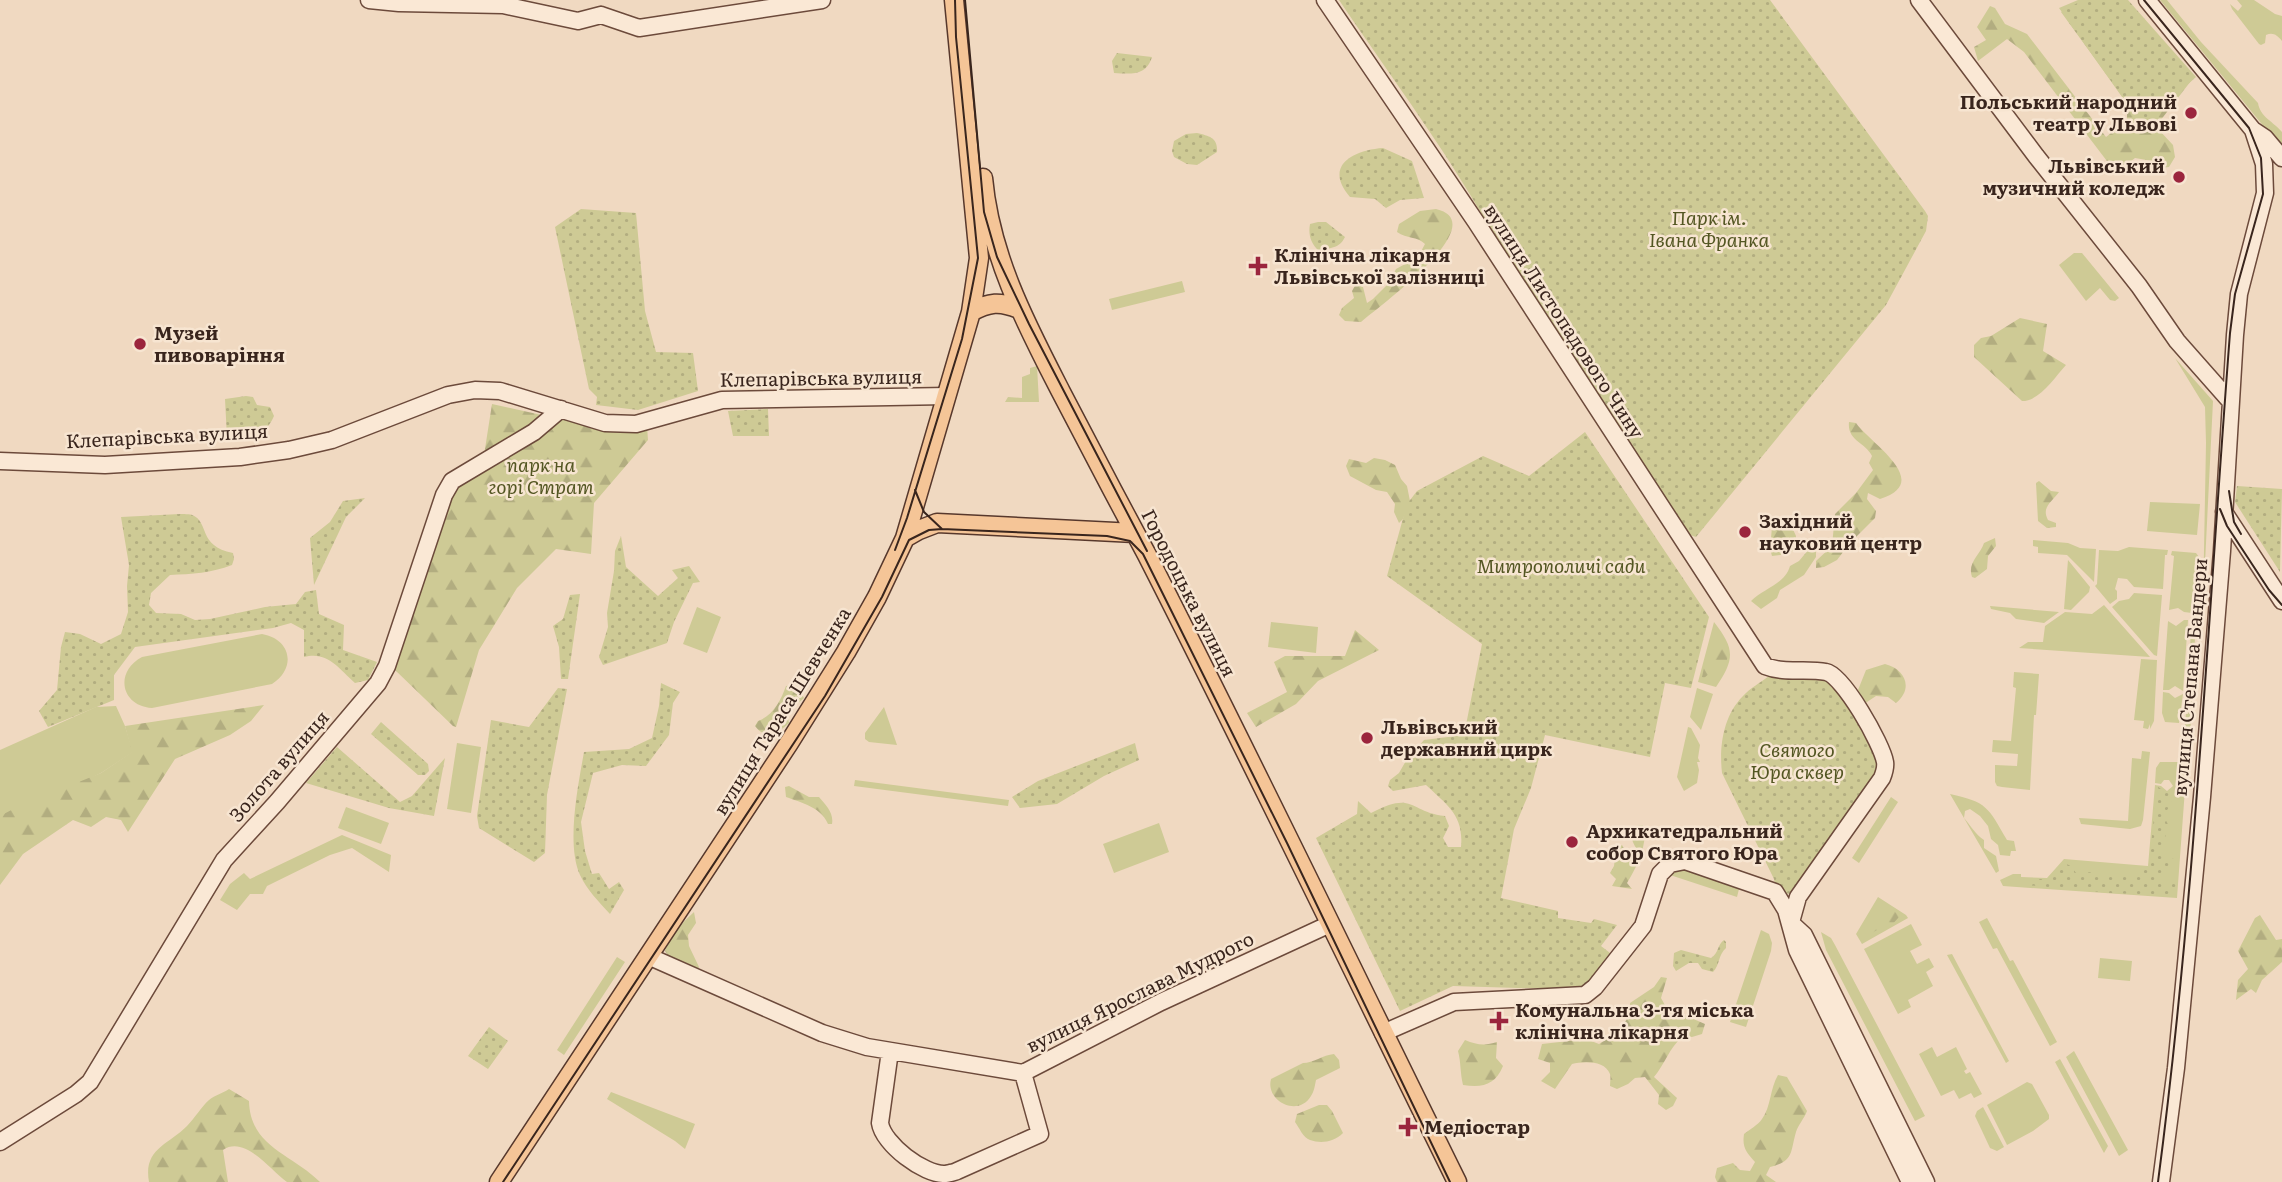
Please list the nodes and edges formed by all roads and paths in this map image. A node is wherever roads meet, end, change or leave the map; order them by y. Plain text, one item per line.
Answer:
1 (369, 0) edge
2 (822, 0) edge
3 (954, 0) edge
4 (967, 0) edge
5 (1325, 0) edge
6 (1919, 0) edge
7 (2147, 0) edge
8 (602, 7) edge
9 (2253, 130) junction
10 (2282, 158) edge
11 (2282, 167) edge
12 (2266, 177) junction
13 (1019, 309) junction
14 (971, 312) junction
15 (947, 396) junction
16 (2230, 401) junction
17 (561, 409) junction
18 (0, 461) edge
19 (918, 494) junction
20 (2224, 512) junction
21 (937, 523) junction
22 (1132, 528) junction
23 (905, 538) junction
24 (2282, 601) edge
25 (1791, 922) junction
26 (1330, 923) junction
27 (648, 956) junction
28 (1383, 1033) junction
29 (890, 1051) junction
30 (1023, 1073) junction
31 (0, 1142) edge
32 (945, 1178) edge
33 (499, 1182) edge
34 (1457, 1182) edge
35 (1910, 1182) edge
36 (1926, 1182) edge
37 (2161, 1182) edge

1 - 8 street
2 - 8 street
3 - 14 main road, вулиця Тараса Шевченка
4 - 13 main road, Городоцька вулиця
5 - 25 street, вулиця Листопадового Чину
6 - 16 street
7 - 9 street
9 - 10 street
9 - 12 street, вулиця Степана Бандери
11 - 12 street
12 - 16 street, вулиця Степана Бандери
13 - 14 main road
13 - 22 main road, Городоцька вулиця
14 - 15 main road, вулиця Тараса Шевченка
15 - 17 street, Клепарівська вулиця
15 - 19 main road, вулиця Тараса Шевченка
16 - 20 street, вулиця Степана Бандери
17 - 18 street, Клепарівська вулиця
17 - 31 street, Золота вулиця
19 - 21 main road
19 - 23 main road, вулиця Тараса Шевченка
20 - 24 street
20 - 37 street, вулиця Степана Бандери
21 - 22 main road
21 - 23 main road
22 - 26 main road, Городоцька вулиця
23 - 27 main road, вулиця Тараса Шевченка
25 - 28 street
25 - 35 street
25 - 36 street
26 - 28 main road, Городоцька вулиця
26 - 30 street, вулиця Ярослава Мудрого
27 - 29 street, вулиця Ярослава Мудрого
27 - 33 main road, вулиця Тараса Шевченка
28 - 34 main road, Городоцька вулиця
29 - 30 street, вулиця Ярослава Мудрого
29 - 32 street
30 - 32 street

